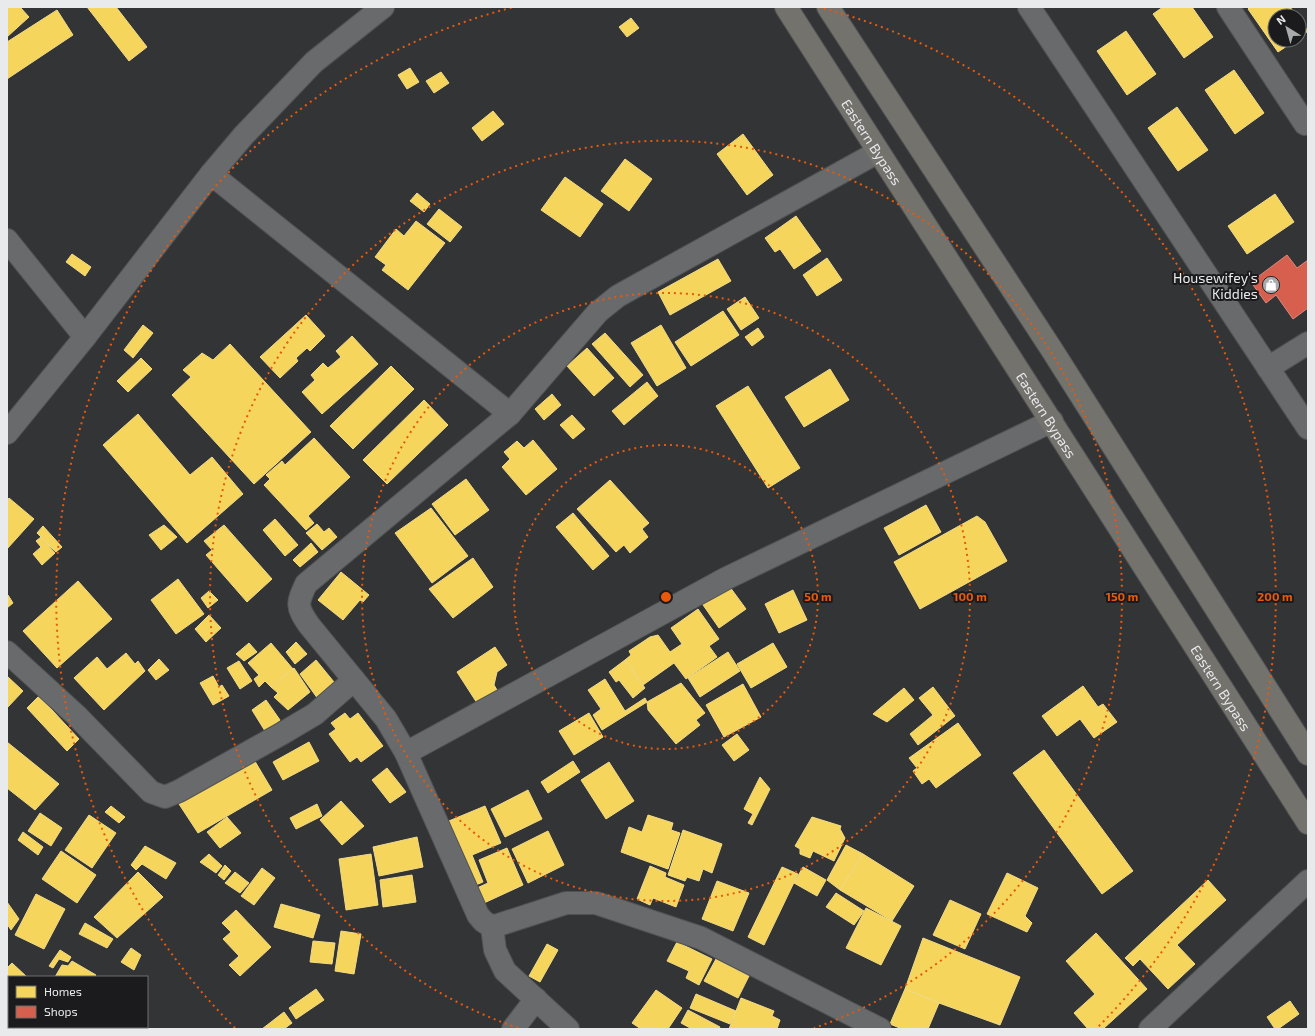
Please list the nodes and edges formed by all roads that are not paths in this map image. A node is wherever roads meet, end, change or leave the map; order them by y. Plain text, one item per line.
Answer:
1 (383, 7) edge
2 (786, 7) edge
3 (828, 7) edge
4 (1029, 7) edge
5 (1228, 7) edge
6 (1305, 124) dead end
7 (878, 152) junction
8 (210, 174) junction
9 (7, 240) edge
10 (85, 337) junction
11 (1308, 343) edge
12 (1268, 368) junction
13 (510, 414) junction
14 (1052, 421) junction
15 (1308, 428) edge
16 (7, 433) edge
17 (7, 652) edge
18 (354, 680) junction
19 (406, 753) junction
20 (1308, 754) edge
21 (1308, 822) edge
22 (1308, 881) edge
23 (492, 927) junction
24 (536, 999) junction
25 (513, 1029) edge
26 (568, 1029) edge
27 (880, 1029) edge
28 (1150, 1029) edge

1 - 8 street
2 - 7 main road, Eastern Bypass
3 - 20 main road
4 - 12 street
5 - 6 street
7 - 13 street
7 - 14 main road, Eastern Bypass
8 - 10 street
8 - 13 street
9 - 10 street
10 - 16 street
11 - 12 street
12 - 15 street
13 - 18 street
14 - 19 street
14 - 21 main road, Eastern Bypass
17 - 18 street
18 - 19 street
19 - 23 street
22 - 28 street
23 - 24 street
23 - 27 street
24 - 25 street
24 - 26 street

